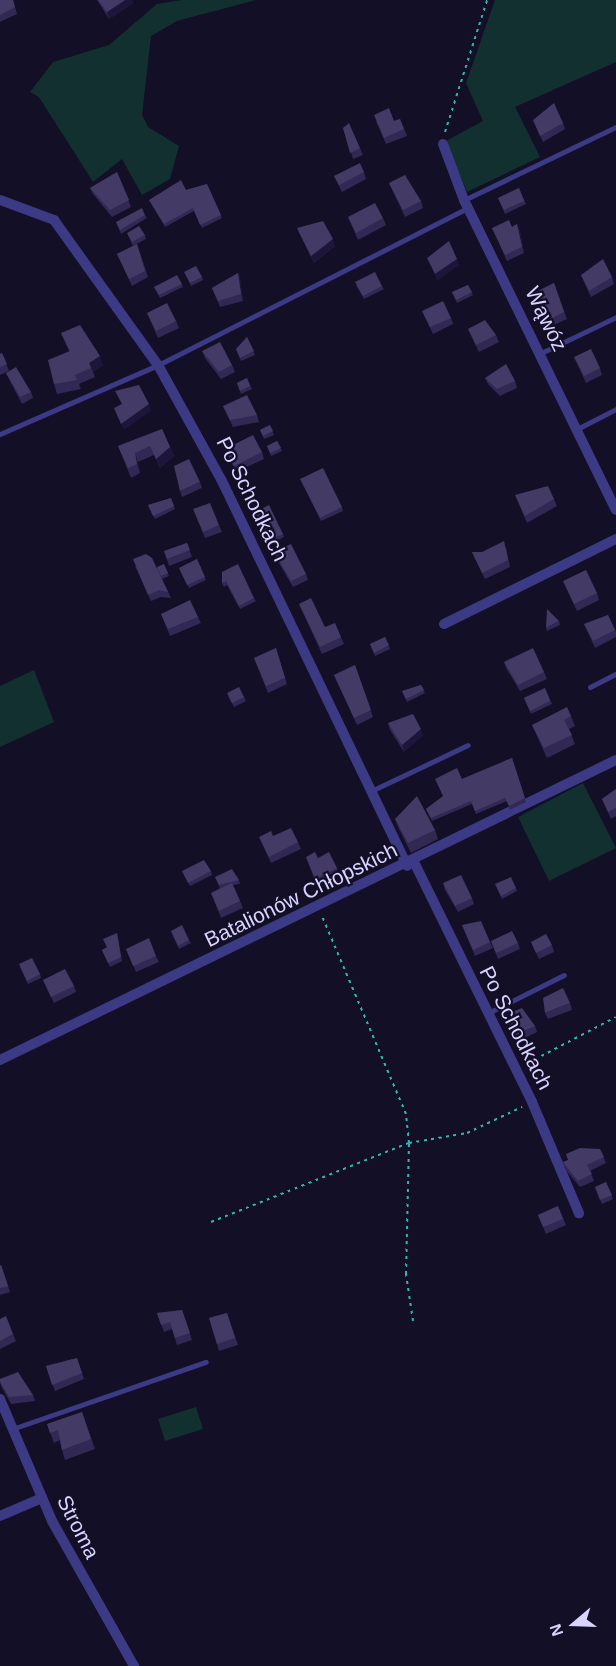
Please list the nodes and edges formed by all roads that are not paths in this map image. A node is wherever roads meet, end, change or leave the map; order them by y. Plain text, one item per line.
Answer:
1 (616, 127) edge
2 (443, 144) dead end
3 (0, 200) edge
4 (466, 204) junction
5 (616, 317) edge
6 (541, 353) junction
7 (158, 365) junction
8 (616, 409) edge
9 (577, 429) junction
10 (0, 434) edge
11 (616, 510) edge
12 (616, 539) edge
13 (444, 624) dead end
14 (616, 674) edge
15 (590, 687) dead end
16 (468, 745) dead end
17 (616, 760) edge
18 (371, 791) junction
19 (411, 864) junction
20 (564, 975) dead end
21 (485, 1015) junction
22 (0, 1060) edge
23 (579, 1213) dead end
24 (206, 1362) dead end
25 (0, 1400) edge
26 (11, 1430) junction
27 (42, 1498) junction
28 (0, 1516) edge
29 (134, 1666) edge

1 - 4 lane
2 - 4 street, Wąwóz
3 - 7 street, Po Schodkach
4 - 6 street, Wąwóz
4 - 7 lane
5 - 6 lane
6 - 9 street, Wąwóz
7 - 10 lane
7 - 18 street, Po Schodkach
8 - 9 lane
9 - 11 street, Wąwóz
12 - 13 street
14 - 15 lane
16 - 18 lane
17 - 19 street, Batalionów Chłopskich
18 - 19 street, Po Schodkach
19 - 21 street, Po Schodkach
19 - 22 street, Batalionów Chłopskich
20 - 21 lane
21 - 23 street, Po Schodkach
24 - 26 lane
25 - 26 street, Stroma
26 - 27 street, Stroma
27 - 28 street
27 - 29 street, Stroma

